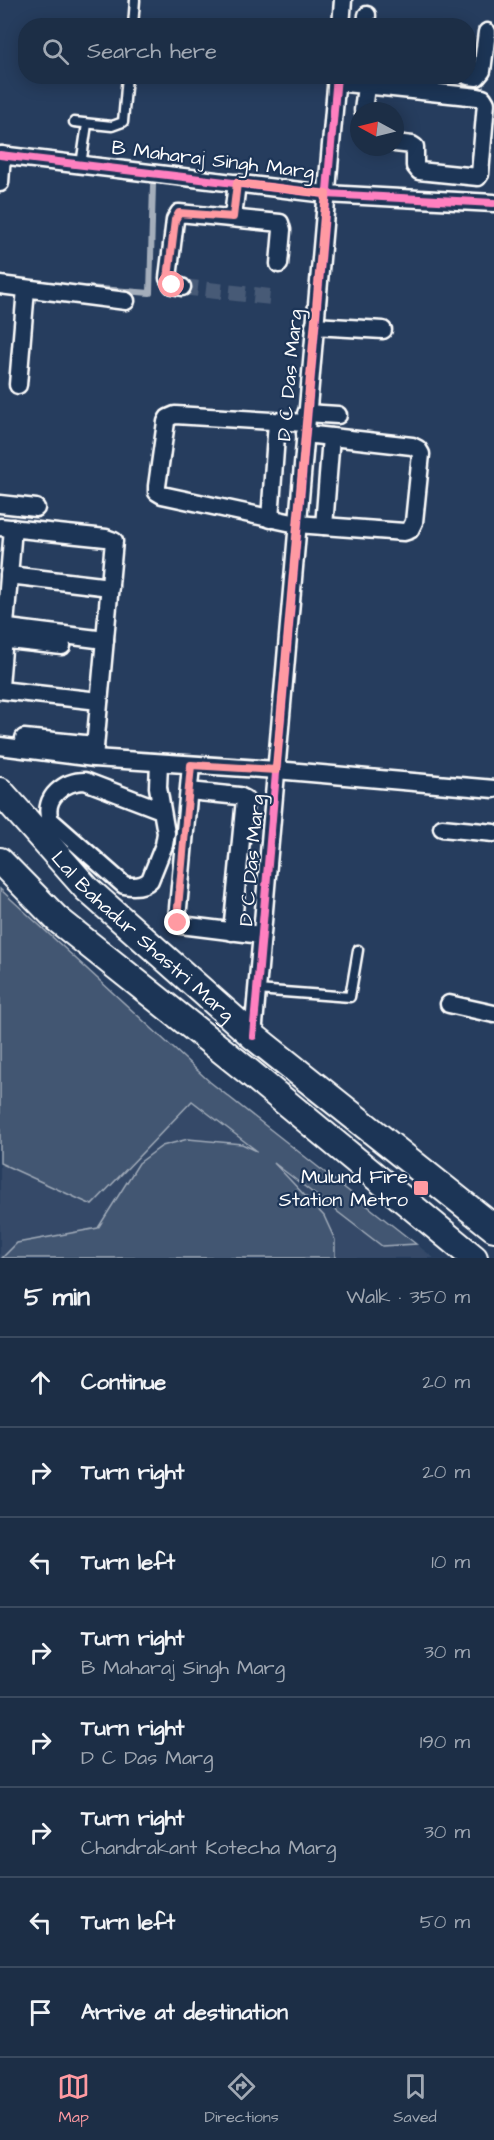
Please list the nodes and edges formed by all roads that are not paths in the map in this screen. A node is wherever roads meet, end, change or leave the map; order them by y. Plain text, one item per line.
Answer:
1 (135, 0) edge
2 (343, 0) edge
3 (134, 18) edge
4 (342, 18) edge
5 (487, 32) dead end
6 (476, 77) edge
7 (126, 84) edge
8 (336, 84) edge
9 (357, 84) edge
10 (366, 86) junction
11 (364, 102) edge
12 (74, 122) dead end
13 (87, 124) junction
14 (404, 144) edge
15 (1, 155) edge
16 (81, 165) junction
17 (0, 183) edge
18 (237, 183) junction
19 (326, 194) junction
20 (494, 203) edge
21 (233, 217) junction
22 (279, 264) dead end
23 (0, 285) edge
24 (182, 287) dead end
25 (26, 289) junction
26 (126, 301) dead end
27 (314, 326) junction
28 (383, 330) dead end
29 (18, 385) dead end
30 (338, 415) dead end
31 (278, 422) junction
32 (306, 424) junction
33 (332, 437) junction
34 (0, 504) edge
35 (36, 508) dead end
36 (270, 519) junction
37 (297, 524) junction
38 (324, 526) junction
39 (6, 527) edge
40 (9, 575) junction
41 (111, 587) junction
42 (2, 633) edge
43 (105, 646) junction
44 (0, 688) edge
45 (99, 701) junction
46 (0, 736) edge
47 (0, 746) edge
48 (94, 752) junction
49 (159, 763) junction
50 (191, 765) junction
51 (276, 770) junction
52 (494, 789) edge
53 (189, 791) junction
54 (0, 792) edge
55 (161, 810) junction
56 (442, 828) dead end
57 (494, 833) edge
58 (0, 861) edge
59 (232, 932) junction
60 (261, 935) junction
61 (358, 950) dead end
62 (257, 990) junction
63 (449, 1004) dead end
64 (494, 1014) edge
65 (253, 1036) junction
66 (484, 1214) edge
67 (494, 1228) edge
68 (473, 1258) edge

1 - 3 lane
2 - 4 street
5 - 6 street
7 - 13 lane
8 - 19 street, D C Das Marg
9 - 10 street
10 - 11 street
10 - 14 street
12 - 13 lane
13 - 16 lane
15 - 16 street, B Maharaj Singh Marg
15 - 17 street
16 - 18 street, B Maharaj Singh Marg
18 - 19 street, B Maharaj Singh Marg
18 - 21 street
19 - 20 street, B Maharaj Singh Marg
19 - 27 street, D C Das Marg
21 - 22 street
21 - 24 street
23 - 25 street
25 - 26 street
25 - 29 street
27 - 28 street
27 - 32 street, D C Das Marg
30 - 32 street
31 - 32 street
31 - 36 street
31 - 36 street
32 - 33 street
32 - 37 street, D C Das Marg
33 - 38 street
33 - 38 street
34 - 35 street
36 - 37 street
37 - 38 street
37 - 51 street, D C Das Marg
39 - 40 street
39 - 41 street
40 - 41 street
40 - 42 street
41 - 43 street
42 - 43 street
42 - 44 street
43 - 45 street
44 - 45 street
45 - 48 street
46 - 48 street
47 - 48 street
48 - 49 street
49 - 50 street
49 - 55 street
50 - 51 street
50 - 53 street
51 - 52 street
51 - 60 street, D C Das Marg
53 - 59 street
53 - 59 street
54 - 65 main road, Lal Bahadur Shastri Marg
55 - 55 street
56 - 57 street
58 - 68 main road, Lal Bahadur Shastri Marg
59 - 60 street
60 - 62 street, D C Das Marg
61 - 62 lane
62 - 65 street, D C Das Marg
63 - 64 street
65 - 66 main road, Lal Bahadur Shastri Marg
66 - 67 main road, Lal Bahadur Shastri Marg

